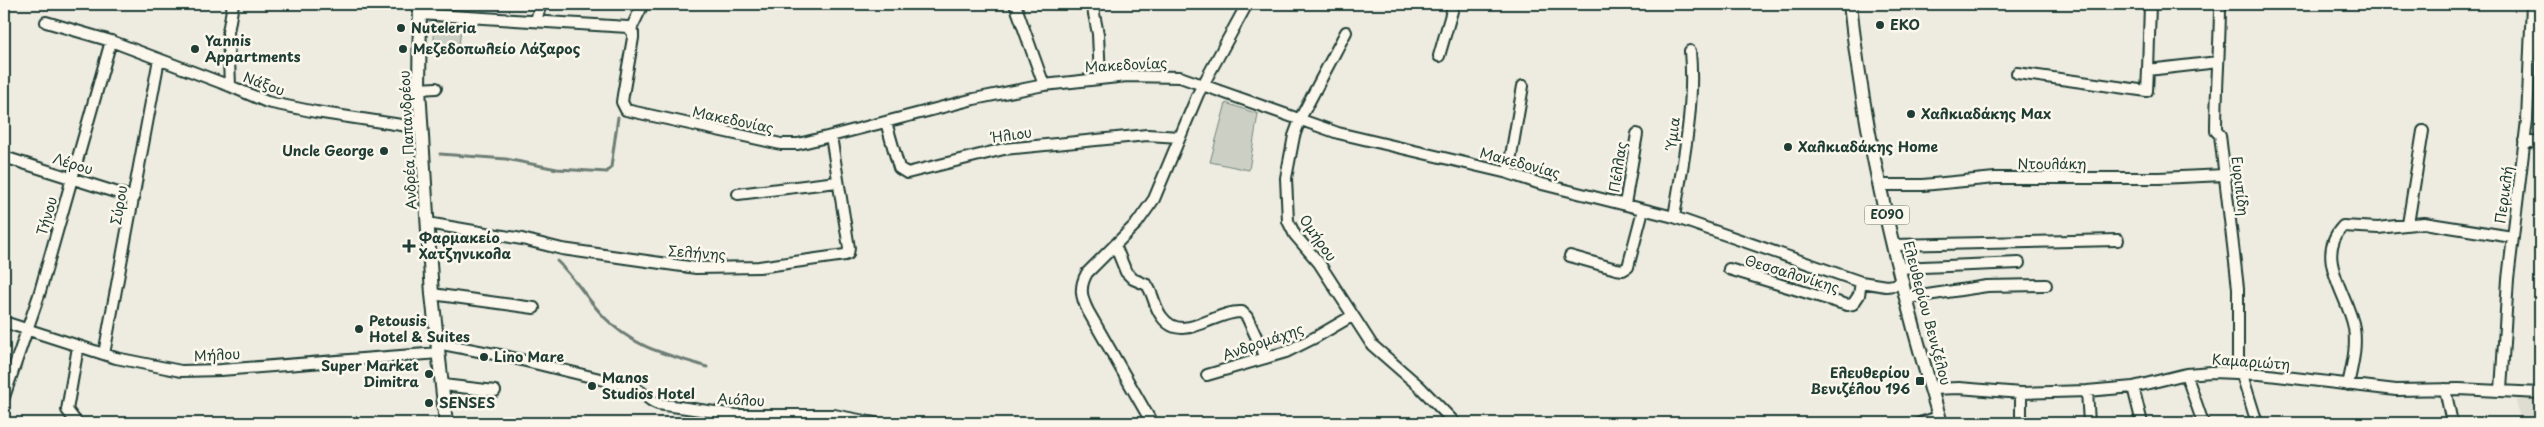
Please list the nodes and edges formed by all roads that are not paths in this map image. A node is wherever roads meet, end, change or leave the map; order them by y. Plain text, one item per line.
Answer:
1 (233, 4) edge
2 (541, 4) edge
3 (642, 4) edge
4 (1015, 4) edge
5 (1092, 4) edge
6 (1247, 4) edge
7 (1454, 4) edge
8 (1850, 4) edge
9 (2150, 4) edge
10 (2220, 4) edge
11 (2532, 4) edge
12 (420, 9) edge
13 (536, 20) junction
14 (46, 22) dead end
15 (2536, 28) edge
16 (631, 29) junction
17 (1346, 32) dead end
18 (111, 41) junction
19 (1690, 51) dead end
20 (1439, 56) dead end
21 (159, 59) junction
22 (2218, 62) junction
23 (2148, 70) junction
24 (2018, 73) dead end
25 (1100, 78) junction
26 (1204, 84) junction
27 (1044, 85) junction
28 (230, 86) junction
29 (1523, 86) dead end
30 (436, 88) dead end
31 (419, 89) junction
32 (1300, 121) junction
33 (886, 122) junction
34 (421, 128) junction
35 (2423, 131) dead end
36 (1637, 134) dead end
37 (831, 136) junction
38 (1180, 137) junction
39 (2524, 142) junction
40 (2540, 143) edge
41 (4, 158) edge
42 (1508, 172) junction
43 (2224, 175) junction
44 (72, 179) junction
45 (837, 182) junction
46 (1880, 185) junction
47 (738, 194) dead end
48 (134, 198) junction
49 (1625, 204) junction
50 (1643, 210) junction
51 (1674, 217) junction
52 (427, 223) junction
53 (2408, 224) junction
54 (2512, 237) junction
55 (2118, 240) dead end
56 (1115, 245) junction
57 (1894, 245) junction
58 (1570, 256) dead end
59 (2019, 264) dead end
60 (1899, 268) junction
61 (1729, 269) dead end
62 (1861, 282) junction
63 (1903, 284) junction
64 (2046, 285) dead end
65 (432, 294) junction
66 (1907, 298) junction
67 (534, 308) dead end
68 (1352, 316) junction
69 (4, 322) edge
70 (26, 328) junction
71 (78, 347) junction
72 (438, 348) junction
73 (104, 354) junction
74 (1266, 358) junction
75 (2241, 373) junction
76 (2186, 374) junction
77 (1207, 375) dead end
78 (2348, 385) junction
79 (442, 386) junction
80 (2133, 387) junction
81 (1931, 389) junction
82 (2444, 389) junction
83 (2501, 390) junction
84 (495, 391) dead end
85 (2087, 392) junction
86 (2021, 393) junction
87 (2540, 393) edge
88 (4, 397) edge
89 (1940, 420) edge
90 (78, 423) edge
91 (446, 423) edge
92 (875, 423) edge
93 (1152, 423) edge
94 (1455, 423) edge
95 (1920, 423) edge
96 (2021, 423) edge
97 (2089, 423) edge
98 (2142, 423) edge
99 (2203, 423) edge
100 (2257, 423) edge
101 (2452, 423) edge

1 - 28 street
2 - 13 street
3 - 16 street
4 - 27 street
5 - 25 street
6 - 26 street
7 - 20 street
8 - 46 main road, Ελευθερίου Βενιζέλου / ΕΟ90
9 - 23 street
10 - 22 street, Ευριπίδη
11 - 15 street, Περικλή
12 - 13 street
12 - 31 main road, Ανδρέα Παπανδρέου
13 - 16 street
14 - 18 street, Νάξου
15 - 39 street, Περικλή
16 - 37 street, Μακεδονίας
17 - 32 street, Ομήρου
18 - 21 street, Νάξου
18 - 44 street, Τήνου
19 - 51 street, Ύμια
21 - 28 street, Νάξου
21 - 48 street, Σύρου
22 - 23 street
22 - 43 street, Ευριπίδη
23 - 24 street
25 - 26 street, Μακεδονίας
25 - 27 street, Μακεδονίας
26 - 32 street, Μακεδονίας
26 - 38 street
27 - 33 street, Μακεδονίας
28 - 34 street, Νάξου
29 - 42 street
30 - 31 street
31 - 34 main road, Ανδρέα Παπανδρέου
32 - 42 street, Μακεδονίας
32 - 68 street, Ομήρου
33 - 37 street, Μακεδονίας
33 - 38 street, Ήλιου
34 - 52 main road, Ανδρέα Παπανδρέου
35 - 53 street
36 - 49 street, Πέλλας
37 - 45 street, Σελήνης
38 - 56 street
39 - 40 street
39 - 54 street, Περικλή
41 - 44 street, Λέρου
42 - 49 street, Μακεδονίας
43 - 46 street, Ντουλάκη
43 - 75 street, Ευριπίδη
44 - 48 street, Λέρου
44 - 70 street, Τήνου
45 - 47 street
45 - 52 street, Σελήνης
46 - 57 main road, Ελευθερίου Βενιζέλου / ΕΟ90
48 - 73 street, Σύρου
49 - 50 street, Μακεδονίας
50 - 51 street, Μακεδονίας
50 - 58 street
51 - 62 street, Μακεδονίας
52 - 65 main road, Ανδρέα Παπανδρέου
53 - 54 street
53 - 78 street
54 - 83 street, Περικλή
55 - 57 street
56 - 74 street
56 - 93 street
57 - 60 main road, Ελευθερίου Βενιζέλου / ΕΟ90
59 - 60 street
60 - 63 main road, Ελευθερίου Βενιζέλου / ΕΟ90
61 - 62 street, Θεσσαλονίκης
62 - 63 street, Μακεδονίας
63 - 66 main road, Ελευθερίου Βενιζέλου / ΕΟ90
64 - 66 street
65 - 67 street
65 - 72 main road, Ανδρέα Παπανδρέου
66 - 81 main road, Ελευθερίου Βενιζέλου / ΕΟ90
68 - 74 street, Ανδρομάχης
68 - 94 street, Ομήρου
69 - 70 street, Μήλου
70 - 71 street, Μήλου
70 - 88 street, Τήνου
71 - 73 street, Μήλου
71 - 90 street
72 - 73 street, Μήλου
72 - 79 main road, Ανδρέα Παπανδρέου
72 - 92 street, Αιόλου
74 - 77 street, Ανδρομάχης
75 - 76 street, Καμαριώτη
75 - 78 street, Καμαριώτη
75 - 100 street, Ευριπίδη
76 - 80 street, Καμαριώτη
76 - 99 street
78 - 82 street, Καμαριώτη
79 - 84 street
79 - 91 main road, Ανδρέα Παπανδρέου
80 - 85 street, Καμαριώτη
80 - 98 street
81 - 86 street, Καμαριώτη
81 - 89 main road, Ελευθερίου Βενιζέλου / ΕΟ90
82 - 83 street, Καμαριώτη
82 - 101 street
83 - 87 street, Καμαριώτη
85 - 86 street, Καμαριώτη
85 - 97 street
86 - 96 street
89 - 95 street

